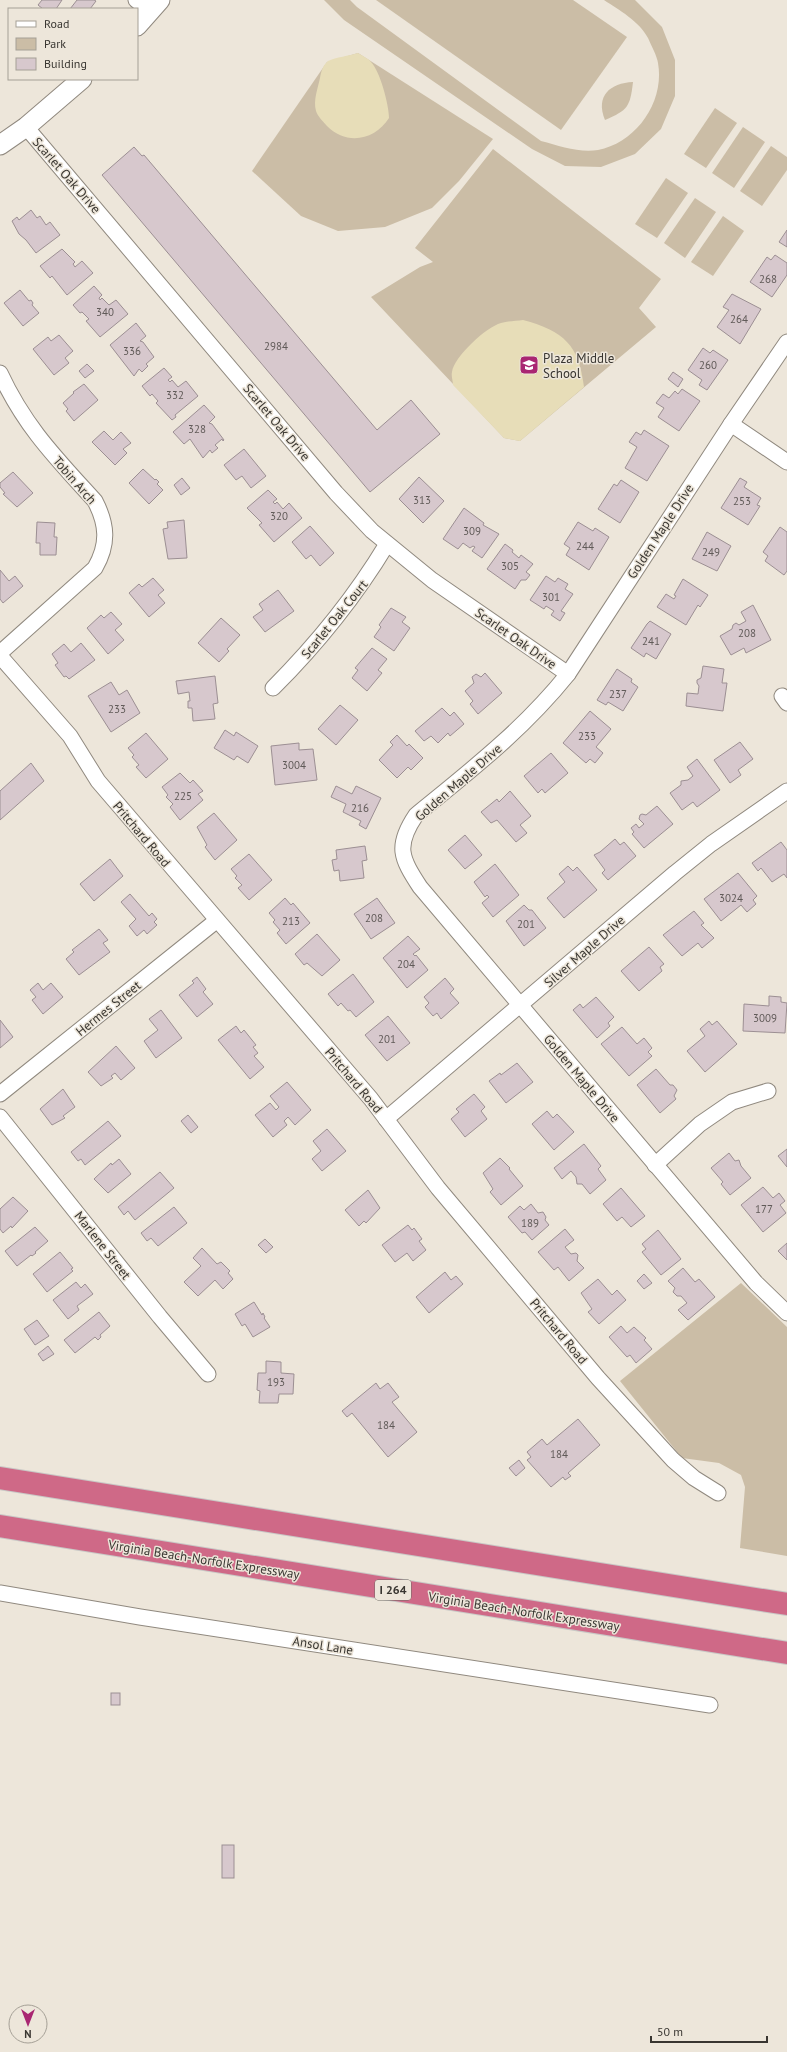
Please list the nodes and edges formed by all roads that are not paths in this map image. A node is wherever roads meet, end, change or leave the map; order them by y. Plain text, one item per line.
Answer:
1 (136, 0) edge
2 (156, 6) edge
3 (138, 25) edge
4 (81, 80) edge
5 (26, 127) junction
6 (0, 146) edge
7 (787, 342) edge
8 (0, 373) edge
9 (731, 424) junction
10 (787, 462) edge
11 (387, 544) junction
12 (0, 653) edge
13 (0, 656) edge
14 (568, 674) junction
15 (273, 688) dead end
16 (787, 791) edge
17 (216, 921) junction
18 (521, 1005) junction
19 (768, 1091) dead end
20 (0, 1094) edge
21 (0, 1116) edge
22 (386, 1119) junction
23 (655, 1165) junction
24 (787, 1313) edge
25 (208, 1374) dead end
26 (0, 1478) edge
27 (718, 1492) dead end
28 (0, 1526) edge
29 (0, 1593) edge
30 (787, 1604) edge
31 (787, 1653) edge
32 (710, 1705) dead end

1 - 2 street
2 - 3 street
4 - 5 street
5 - 6 street
5 - 11 street, Scarlet Oak Drive
7 - 9 street, Golden Maple Drive
8 - 12 street, Tobin Arch
9 - 10 street
9 - 14 street, Golden Maple Drive
11 - 14 street, Scarlet Oak Drive
11 - 15 street, Scarlet Oak Court
13 - 17 street, Pritchard Road
14 - 18 street, Golden Maple Drive
16 - 18 street, Silver Maple Drive
17 - 20 street, Hermes Street
17 - 22 street, Pritchard Road
18 - 22 street, Silver Maple Drive
18 - 23 street, Golden Maple Drive
19 - 23 street
21 - 25 street, Marlene Street
22 - 27 street, Pritchard Road
23 - 24 street, Golden Maple Drive
26 - 30 highway
28 - 31 highway, Virginia Beach-Norfolk Expressway / I 264
29 - 32 street, Ansol Lane

